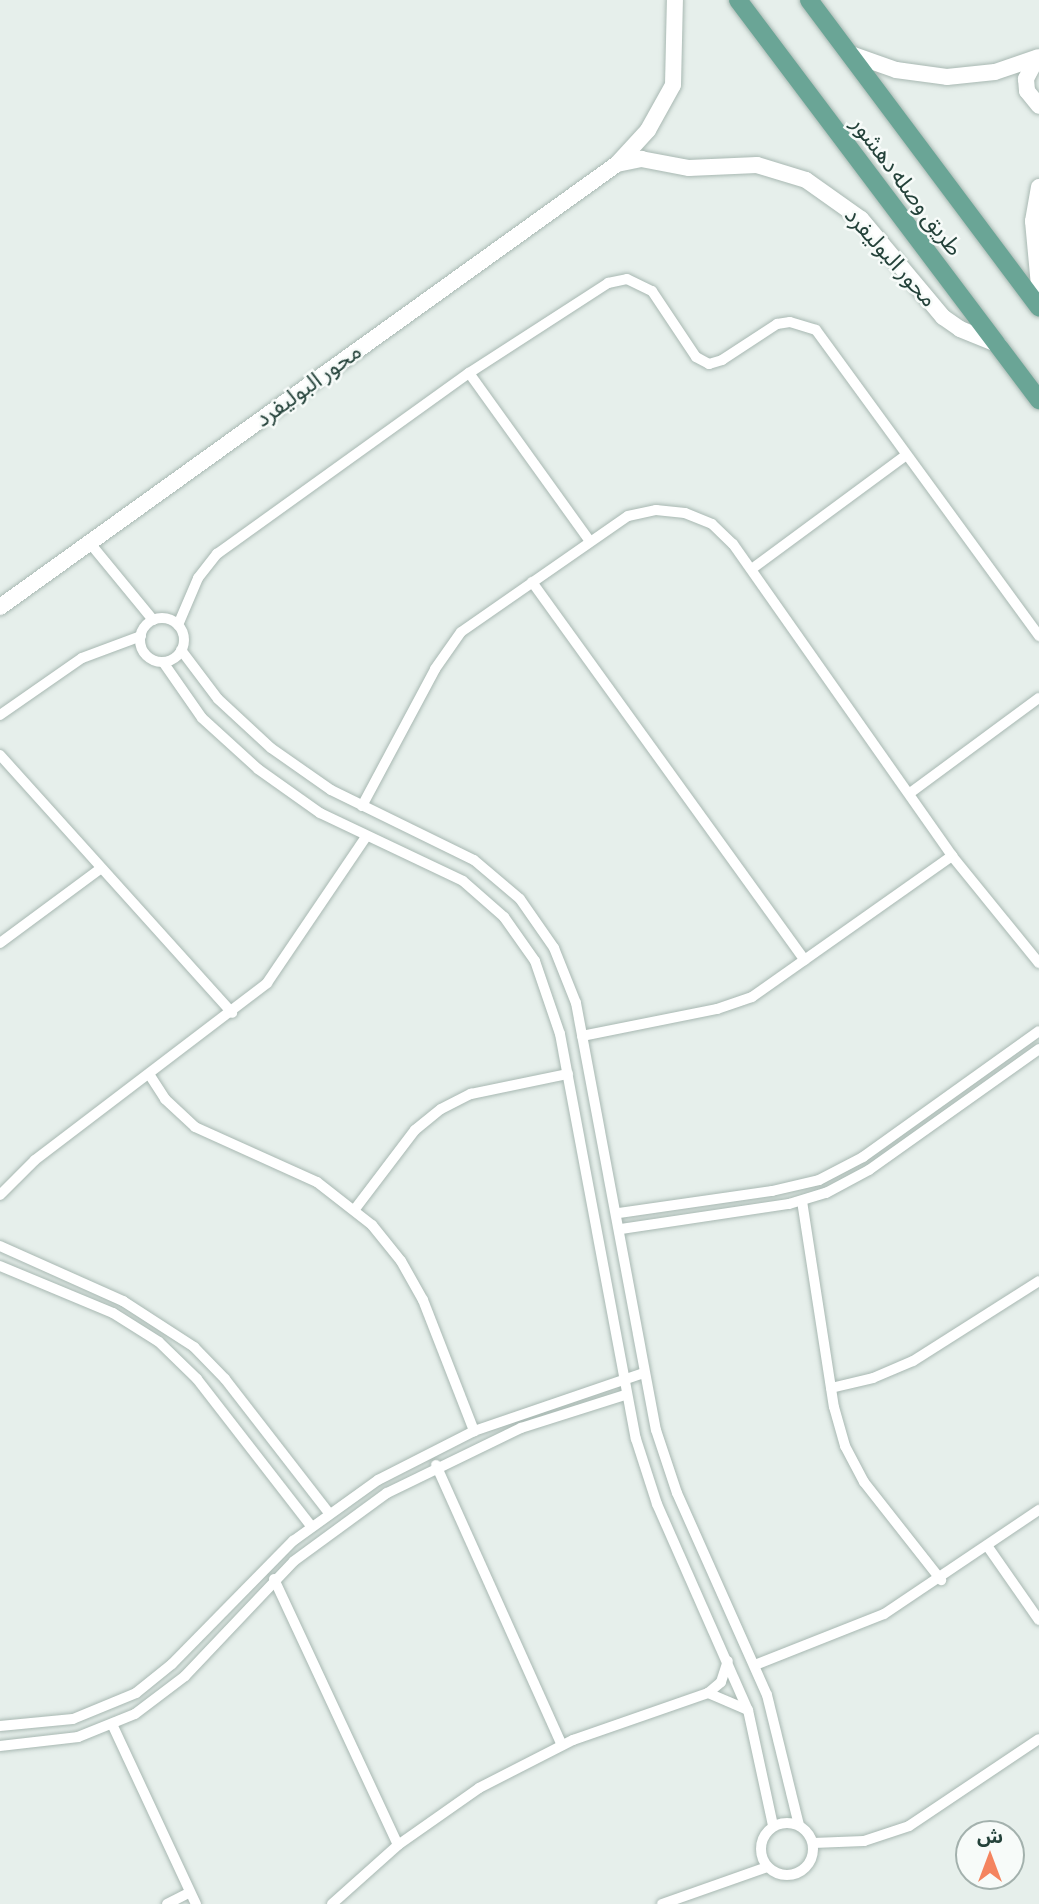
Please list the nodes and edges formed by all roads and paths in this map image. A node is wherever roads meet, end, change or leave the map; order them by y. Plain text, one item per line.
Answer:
1 (675, 0) edge
2 (738, 0) edge
3 (809, 0) edge
4 (848, 53) junction
5 (1038, 57) edge
6 (1039, 106) edge
7 (617, 164) junction
8 (1039, 187) edge
9 (1039, 286) edge
10 (1039, 307) edge
11 (999, 345) junction
12 (469, 373) junction
13 (1039, 400) edge
14 (905, 456) junction
15 (589, 540) junction
16 (89, 542) junction
17 (752, 568) junction
18 (532, 582) junction
19 (0, 607) edge
20 (152, 620) junction
21 (178, 625) junction
22 (141, 636) junction
23 (1039, 636) edge
24 (181, 650) junction
25 (163, 662) junction
26 (1039, 698) edge
27 (0, 715) edge
28 (0, 755) edge
29 (910, 793) junction
30 (362, 806) junction
31 (366, 837) junction
32 (952, 856) junction
33 (100, 869) junction
34 (0, 943) edge
35 (805, 960) junction
36 (1039, 962) edge
37 (232, 1013) junction
38 (1039, 1031) edge
39 (582, 1035) junction
40 (1039, 1049) edge
41 (149, 1074) junction
42 (568, 1074) junction
43 (0, 1195) edge
44 (802, 1201) junction
45 (355, 1209) junction
46 (619, 1213) junction
47 (621, 1229) junction
48 (0, 1247) edge
49 (0, 1266) edge
50 (1039, 1281) edge
51 (643, 1373) junction
52 (621, 1379) junction
53 (831, 1388) junction
54 (625, 1395) junction
55 (474, 1431) junction
56 (436, 1465) junction
57 (1039, 1510) edge
58 (329, 1513) junction
59 (312, 1526) junction
60 (988, 1547) junction
61 (274, 1579) junction
62 (941, 1580) junction
63 (1039, 1620) edge
64 (728, 1661) junction
65 (755, 1665) junction
66 (708, 1693) junction
67 (748, 1710) junction
68 (112, 1724) junction
69 (0, 1726) edge
70 (1039, 1739) edge
71 (562, 1745) junction
72 (0, 1746) edge
73 (799, 1825) junction
74 (773, 1826) junction
75 (813, 1843) junction
76 (398, 1845) junction
77 (767, 1867) junction
78 (189, 1893) junction
79 (167, 1904) edge
80 (196, 1904) edge
81 (332, 1904) edge
82 (662, 1904) edge

1 - 7 street, محور البوليفرد
2 - 11 main road, طريق وصله دهشور
3 - 4 main road, طريق وصله دهشور
4 - 5 street
4 - 10 main road, طريق وصله دهشور
5 - 6 street
7 - 11 street, محور البوليفرد
7 - 16 street, محور البوليفرد
8 - 9 street
11 - 13 main road, طريق وصله دهشور
12 - 14 street
12 - 15 street
12 - 21 street
14 - 17 street
14 - 23 street
15 - 17 street
15 - 18 street
16 - 19 street, محور البوليفرد
16 - 20 street
17 - 29 street
18 - 30 street
18 - 35 street
20 - 21 street
20 - 22 street
21 - 24 street
22 - 25 street
22 - 27 street
24 - 25 street
24 - 30 street
25 - 31 street
26 - 29 street
28 - 33 street
29 - 32 street
30 - 39 street
31 - 37 street
31 - 42 street
32 - 35 street
32 - 36 street
33 - 34 street
33 - 37 street
35 - 39 street
37 - 41 street
38 - 46 street
39 - 46 street
40 - 44 street
41 - 43 street
41 - 45 street
42 - 45 street
42 - 52 street
44 - 47 street
44 - 53 street
45 - 55 street
46 - 47 street
47 - 51 street
48 - 58 street
49 - 59 street
50 - 53 street
51 - 52 street
51 - 65 street
52 - 54 street
52 - 55 street
53 - 62 street
54 - 56 street
54 - 64 street
55 - 58 street
56 - 61 street
56 - 71 street
57 - 60 street
58 - 59 street
59 - 69 street
60 - 62 street
60 - 63 street
61 - 68 street
61 - 76 street
62 - 65 street
64 - 66 street
64 - 67 street
65 - 73 street
66 - 67 street
66 - 71 street
67 - 74 street
68 - 72 street
68 - 78 street
70 - 75 street
71 - 76 street
73 - 74 street
73 - 75 street
74 - 77 street
75 - 77 street
76 - 81 street
77 - 82 street
78 - 79 street
78 - 80 street

